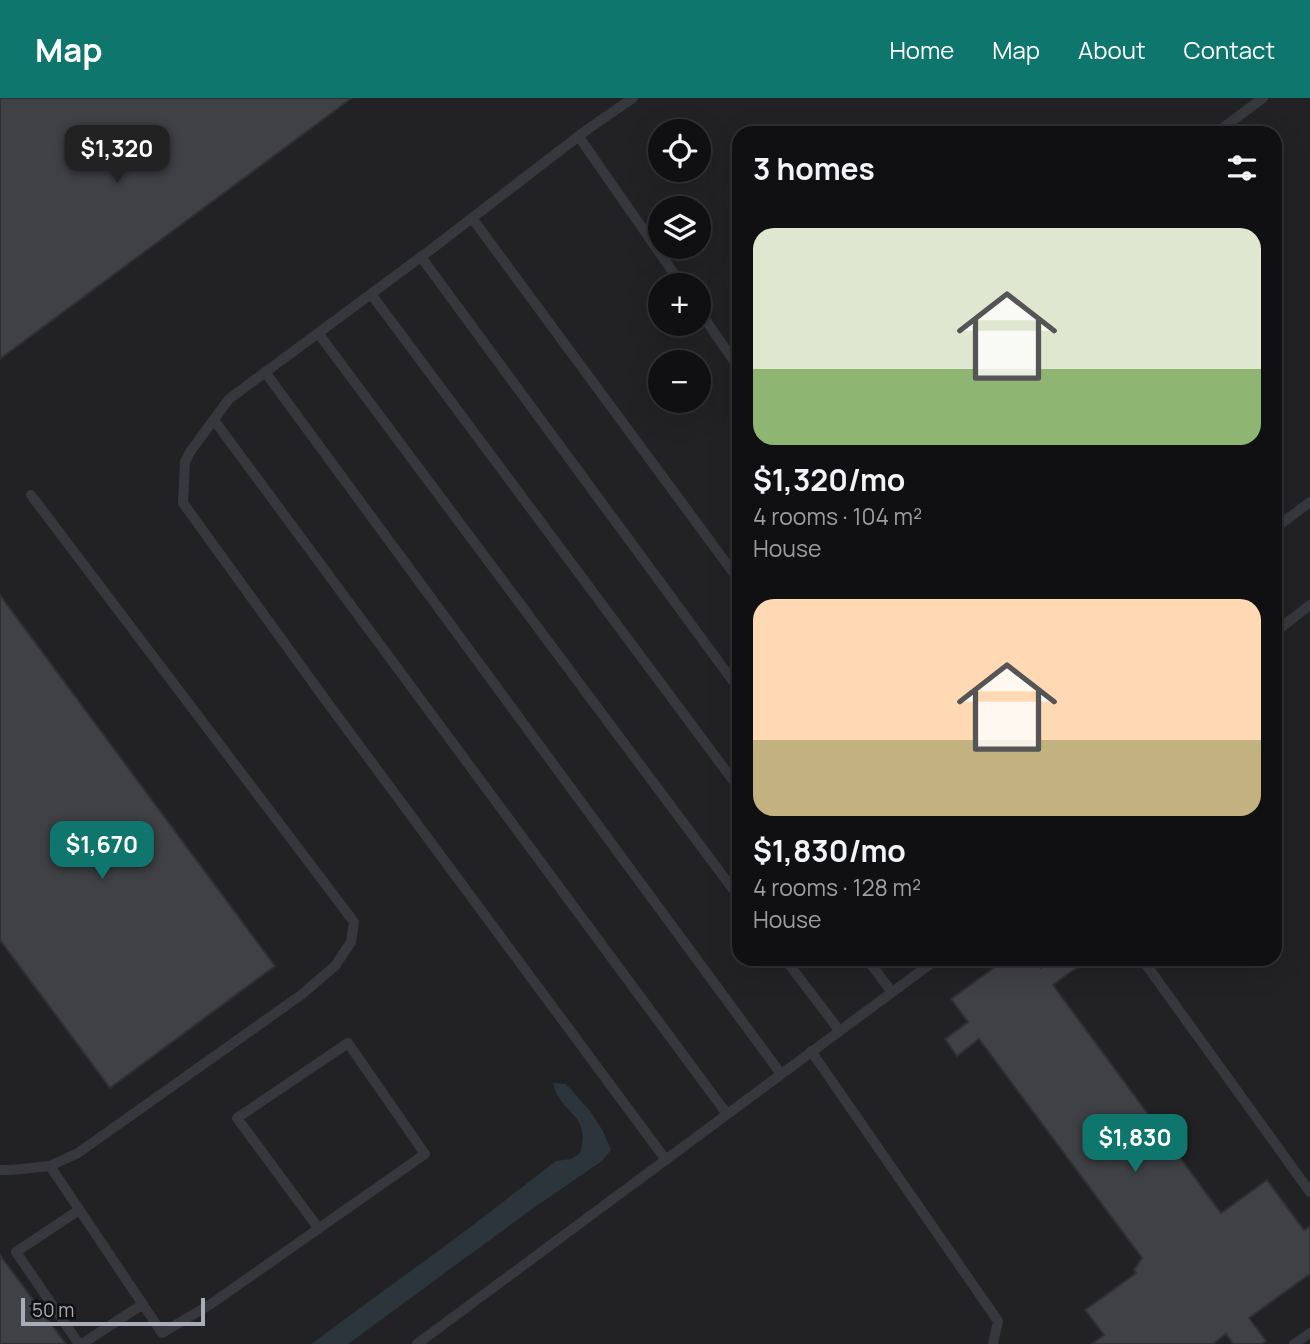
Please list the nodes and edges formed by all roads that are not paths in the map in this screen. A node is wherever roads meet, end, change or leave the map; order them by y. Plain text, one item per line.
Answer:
1 (633, 98) edge
2 (1263, 98) edge
3 (1225, 126) edge
4 (579, 137) junction
5 (472, 218) junction
6 (421, 257) junction
7 (674, 273) edge
8 (370, 294) junction
9 (711, 328) edge
10 (318, 333) junction
11 (732, 358) edge
12 (265, 372) junction
13 (214, 421) junction
14 (31, 495) dead end
15 (1310, 502) edge
16 (1282, 523) edge
17 (732, 571) edge
18 (1310, 605) edge
19 (1282, 627) edge
20 (732, 680) edge
21 (732, 779) edge
22 (732, 888) edge
23 (790, 966) edge
24 (872, 966) edge
25 (927, 966) edge
26 (1147, 966) edge
27 (891, 991) junction
28 (839, 1030) junction
29 (811, 1051) junction
30 (781, 1074) junction
31 (727, 1114) junction
32 (666, 1160) junction
33 (50, 1166) junction
34 (0, 1170) edge
35 (1306, 1179) edge
36 (1310, 1192) edge
37 (79, 1210) junction
38 (318, 1228) junction
39 (143, 1304) junction
40 (1310, 1333) edge
41 (80, 1344) edge
42 (417, 1344) edge
43 (993, 1344) edge
44 (1294, 1344) edge

1 - 4 lane
2 - 3 lane
4 - 5 lane
4 - 7 lane
5 - 6 lane
5 - 17 lane
6 - 8 lane
6 - 20 lane
8 - 10 lane
8 - 21 lane
9 - 11 lane
10 - 12 lane
10 - 22 lane
12 - 13 lane
12 - 30 lane
13 - 31 lane
13 - 32 lane
14 - 33 lane
15 - 16 lane
18 - 19 lane
23 - 28 lane
24 - 27 lane
25 - 27 lane
26 - 35 lane
27 - 28 lane
28 - 29 lane
29 - 30 lane
29 - 43 lane
30 - 31 lane
31 - 32 lane
32 - 42 lane
33 - 34 lane
33 - 37 lane
35 - 36 lane
37 - 39 lane
37 - 41 lane
38 - 38 lane
38 - 39 lane
39 - 41 lane
40 - 44 lane

